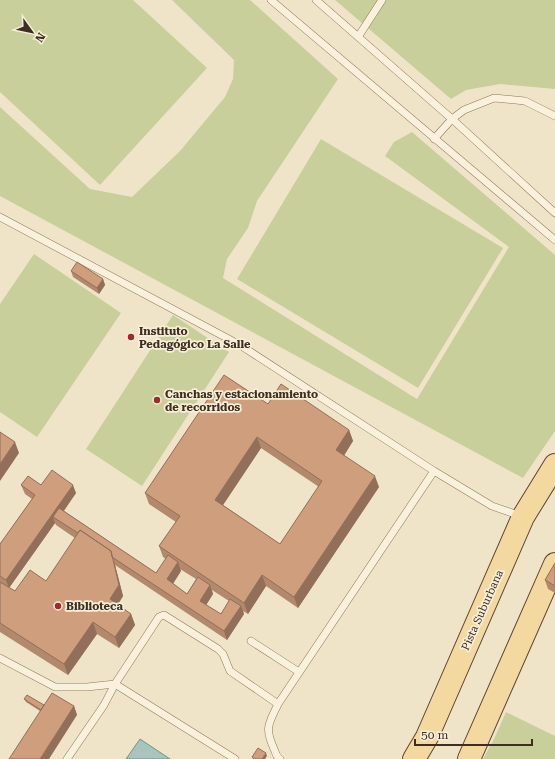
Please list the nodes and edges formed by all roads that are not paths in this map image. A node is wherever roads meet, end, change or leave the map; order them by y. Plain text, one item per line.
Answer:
1 (271, 0) edge
2 (316, 0) edge
3 (382, 0) edge
4 (358, 38) junction
5 (555, 116) edge
6 (452, 119) junction
7 (434, 139) junction
8 (555, 213) edge
9 (0, 217) edge
10 (555, 240) edge
11 (555, 465) edge
12 (434, 471) junction
13 (523, 517) junction
14 (555, 564) edge
15 (251, 641) dead end
16 (0, 658) edge
17 (299, 672) junction
18 (116, 684) junction
19 (278, 704) junction
20 (278, 758) edge
21 (67, 759) edge
22 (235, 759) edge
23 (414, 759) edge
24 (469, 759) edge

1 - 7 lane
2 - 4 lane
3 - 4 lane
4 - 6 lane
5 - 6 lane
6 - 7 lane
6 - 8 lane
7 - 10 lane
9 - 12 lane
11 - 13 main road, Pista Suburbana
12 - 13 lane
12 - 17 lane
13 - 23 main road, Pista Suburbana
14 - 24 main road
15 - 17 lane
16 - 18 lane
17 - 19 lane
18 - 19 lane
18 - 21 lane
18 - 22 lane
19 - 20 lane

